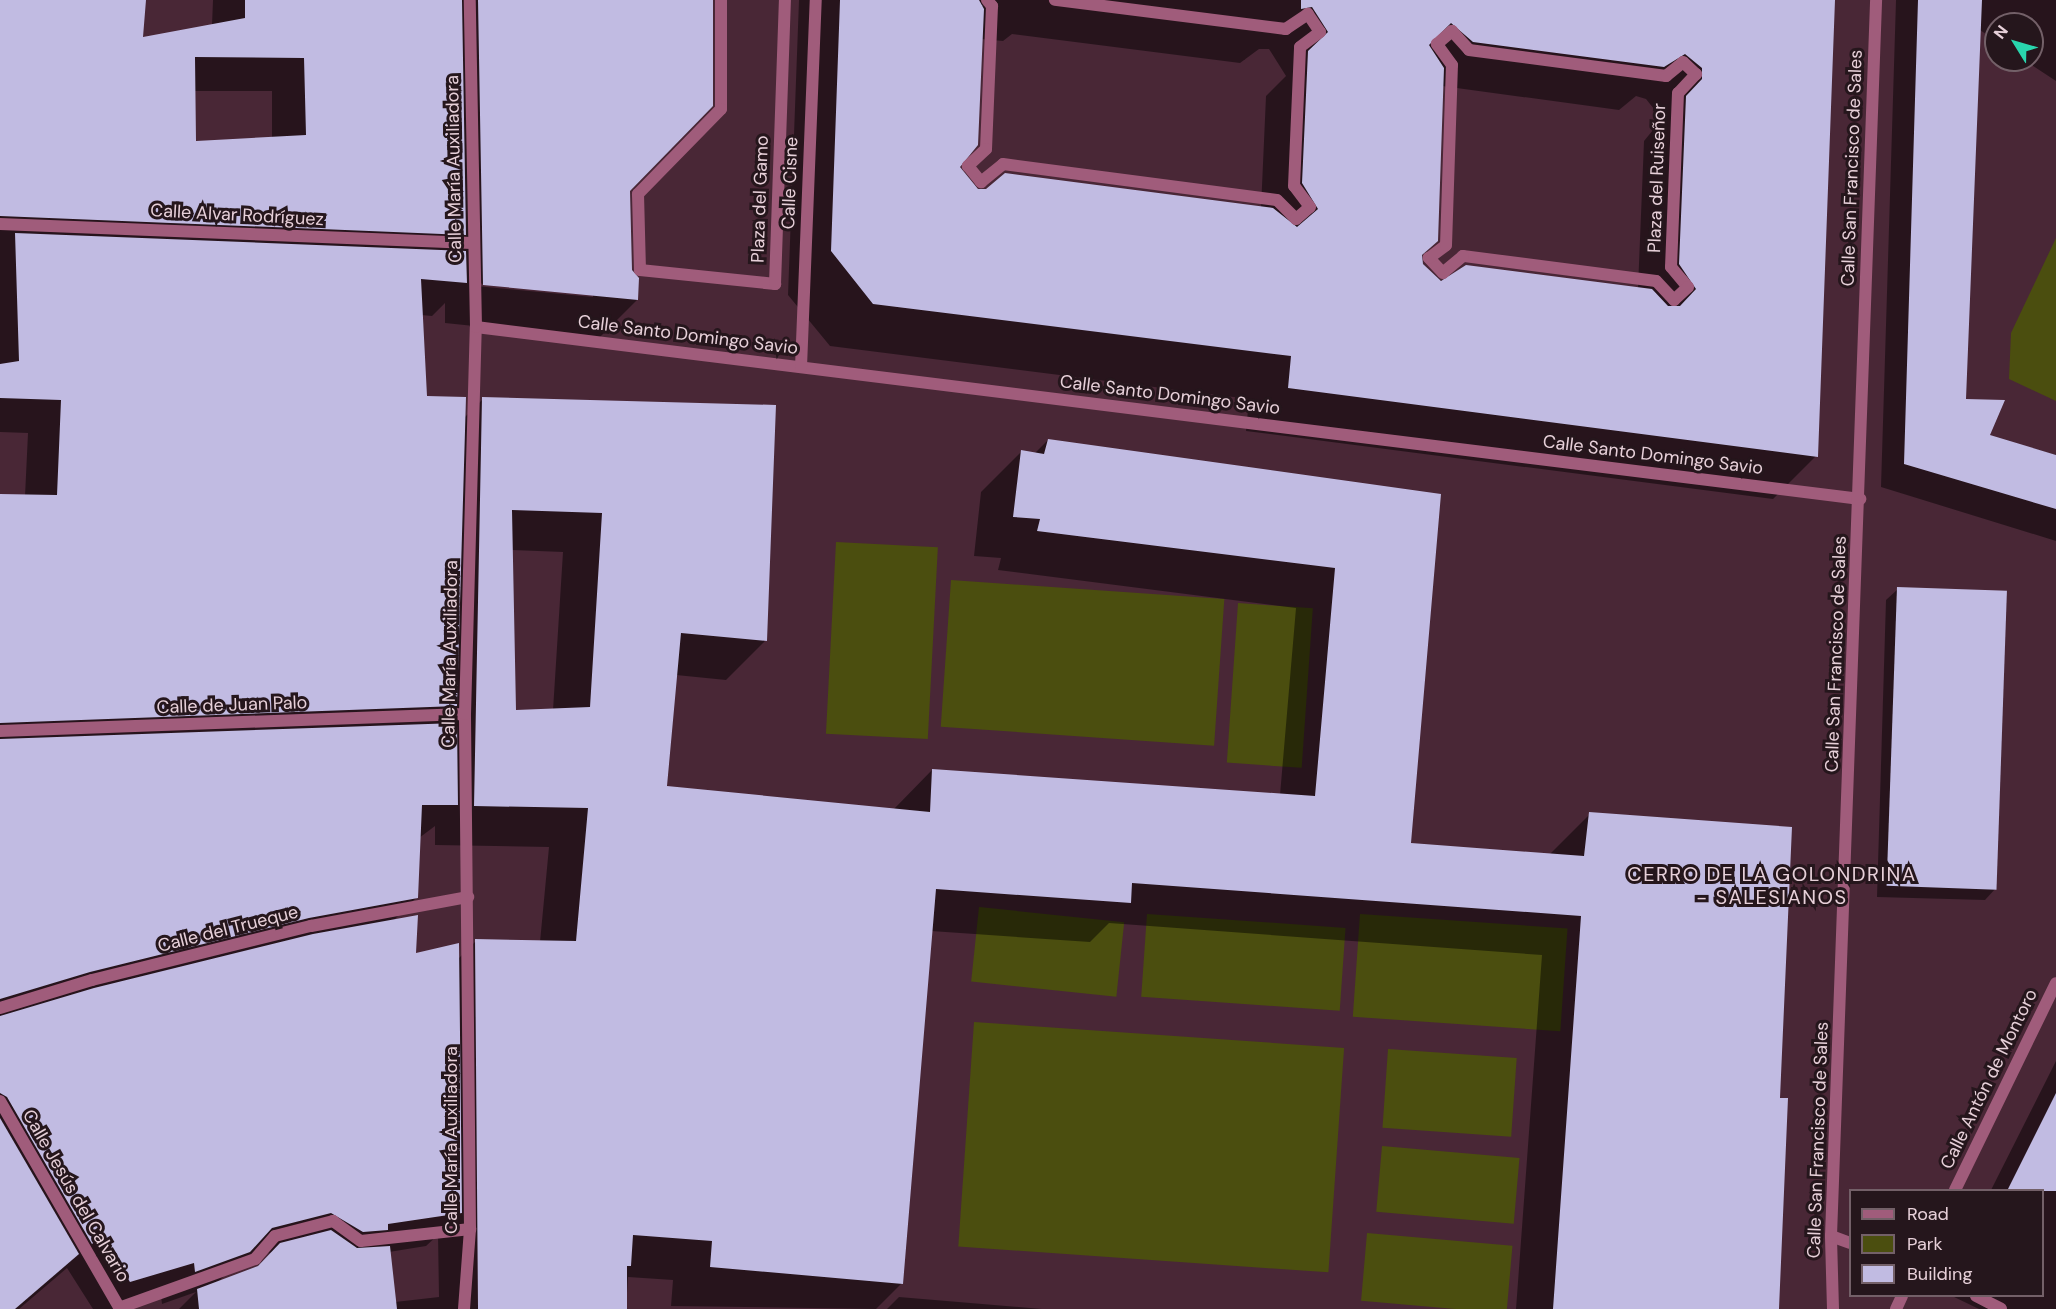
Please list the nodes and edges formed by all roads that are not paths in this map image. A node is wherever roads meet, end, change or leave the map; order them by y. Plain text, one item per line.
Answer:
1 (470, 0) edge
2 (721, 0) edge
3 (785, 0) edge
4 (816, 0) edge
5 (987, 0) edge
6 (1055, 0) edge
7 (1875, 0) edge
8 (1452, 65) joint
9 (0, 224) edge
10 (472, 243) junction
11 (476, 327) junction
12 (801, 367) junction
13 (1860, 500) junction
14 (465, 714) junction
15 (0, 731) edge
16 (468, 897) junction
17 (2056, 983) edge
18 (0, 1008) edge
19 (0, 1101) edge
20 (1956, 1189) edge
21 (470, 1229) junction
22 (1832, 1236) junction
23 (1849, 1242) edge
24 (1978, 1297) edge
25 (120, 1308) edge
26 (465, 1309) edge
27 (1833, 1309) edge
28 (2001, 1309) edge

1 - 10 street, Calle María Auxiliadora
2 - 3 street, Plaza del Gamo
4 - 12 street, Calle Cisne
5 - 6 street
7 - 13 street, Calle San Francisco de Sales
8 - 8 street, Plaza del Ruiseñor
9 - 10 street, Calle Alvar Rodríguez
10 - 11 street, Calle María Auxiliadora
11 - 12 street, Calle Santo Domingo Savio
11 - 14 street, Calle María Auxiliadora
12 - 13 street, Calle Santo Domingo Savio
13 - 22 street, Calle San Francisco de Sales
14 - 15 street, Calle de Juan Palo
14 - 16 street, Calle María Auxiliadora
16 - 18 street, Calle del Trueque
16 - 21 street, Calle María Auxiliadora
17 - 20 street, Calle Antón de Montoro
19 - 25 street, Calle Jesús del Calvario
21 - 25 street
21 - 26 street, Calle María Auxiliadora
22 - 23 street
22 - 27 street, Calle San Francisco de Sales
24 - 28 street

